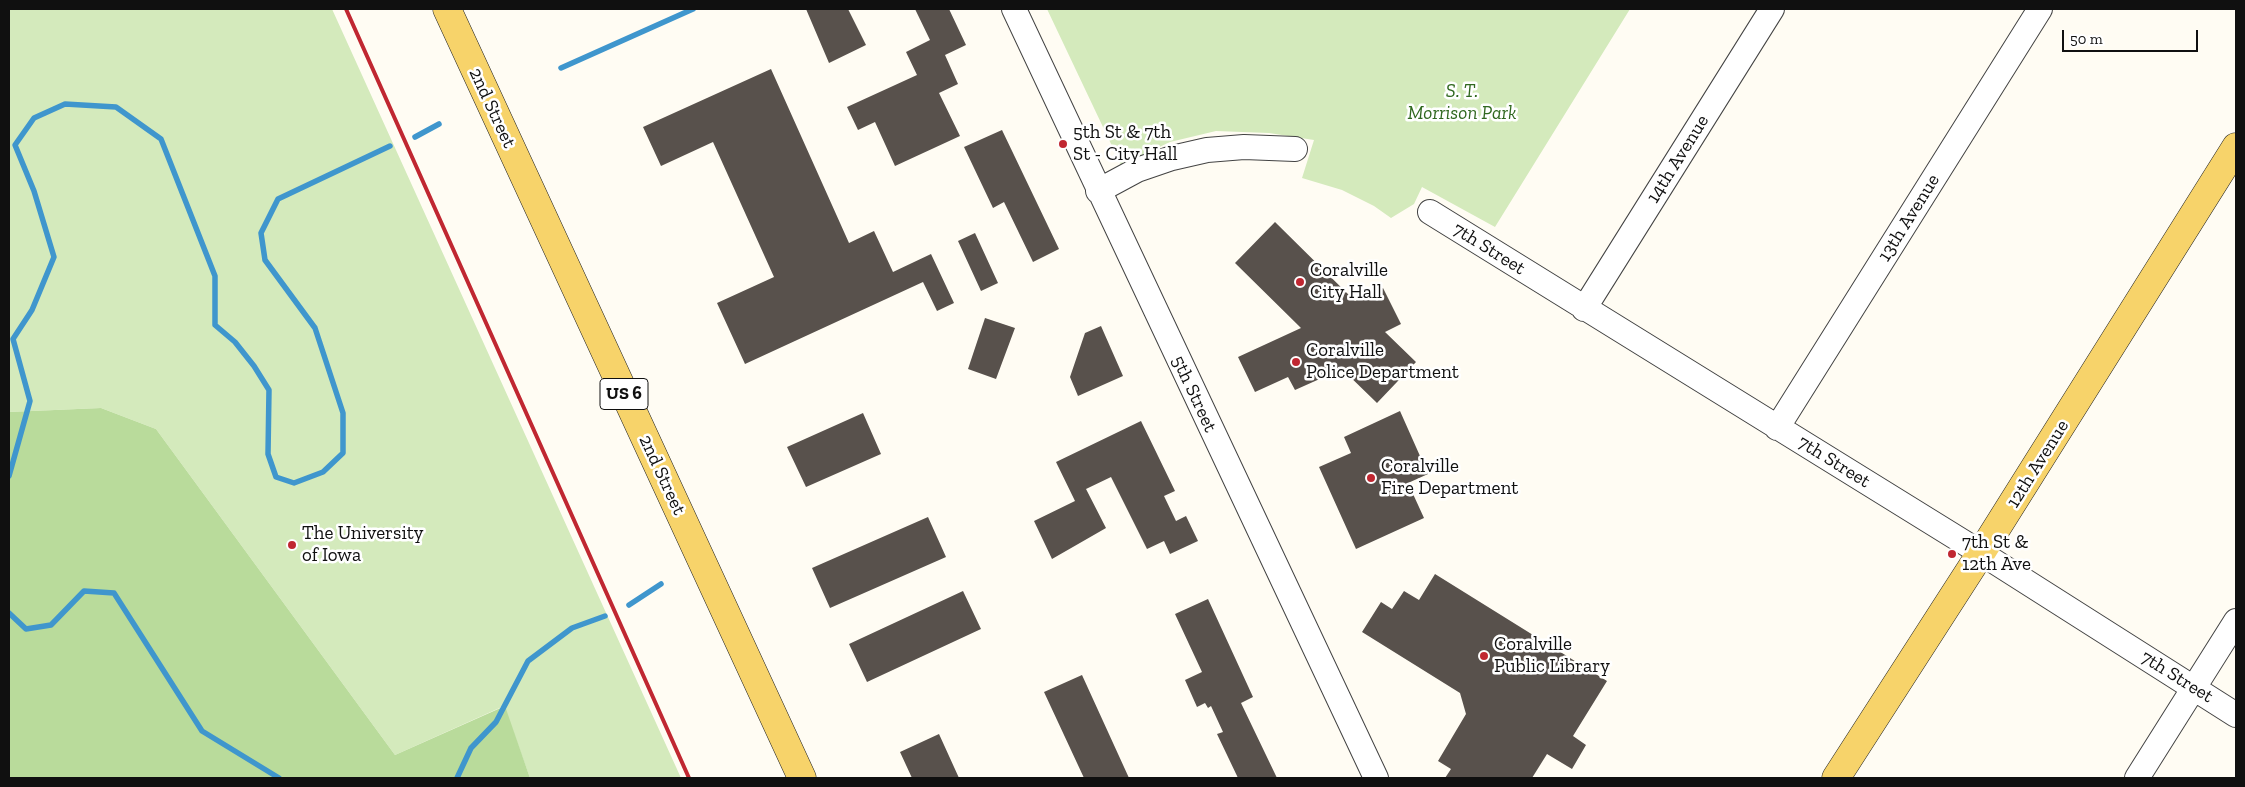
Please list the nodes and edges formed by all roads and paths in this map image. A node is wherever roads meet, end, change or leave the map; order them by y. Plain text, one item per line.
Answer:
1 (446, 9) edge
2 (1014, 9) edge
3 (1772, 9) edge
4 (2040, 9) edge
5 (2236, 147) edge
6 (1296, 149) dead end
7 (1098, 191) junction
8 (1430, 212) dead end
9 (1584, 309) junction
10 (1777, 428) junction
11 (1981, 554) junction
12 (2236, 621) edge
13 (2194, 688) junction
14 (2236, 715) edge
15 (802, 778) edge
16 (1376, 778) edge
17 (1836, 778) edge
18 (2137, 778) edge

1 - 15 main road, 2nd Street / US 6
2 - 7 street, 5th Street
3 - 9 street, 14th Avenue
4 - 10 street, 13th Avenue
5 - 11 main road, 12th Avenue
6 - 7 street
7 - 16 street, 5th Street
8 - 9 street, 7th Street
9 - 10 street, 7th Street
10 - 11 street, 7th Street
11 - 13 street, 7th Street
11 - 17 main road, 12th Avenue
12 - 13 street
13 - 14 street, 7th Street
13 - 18 street

